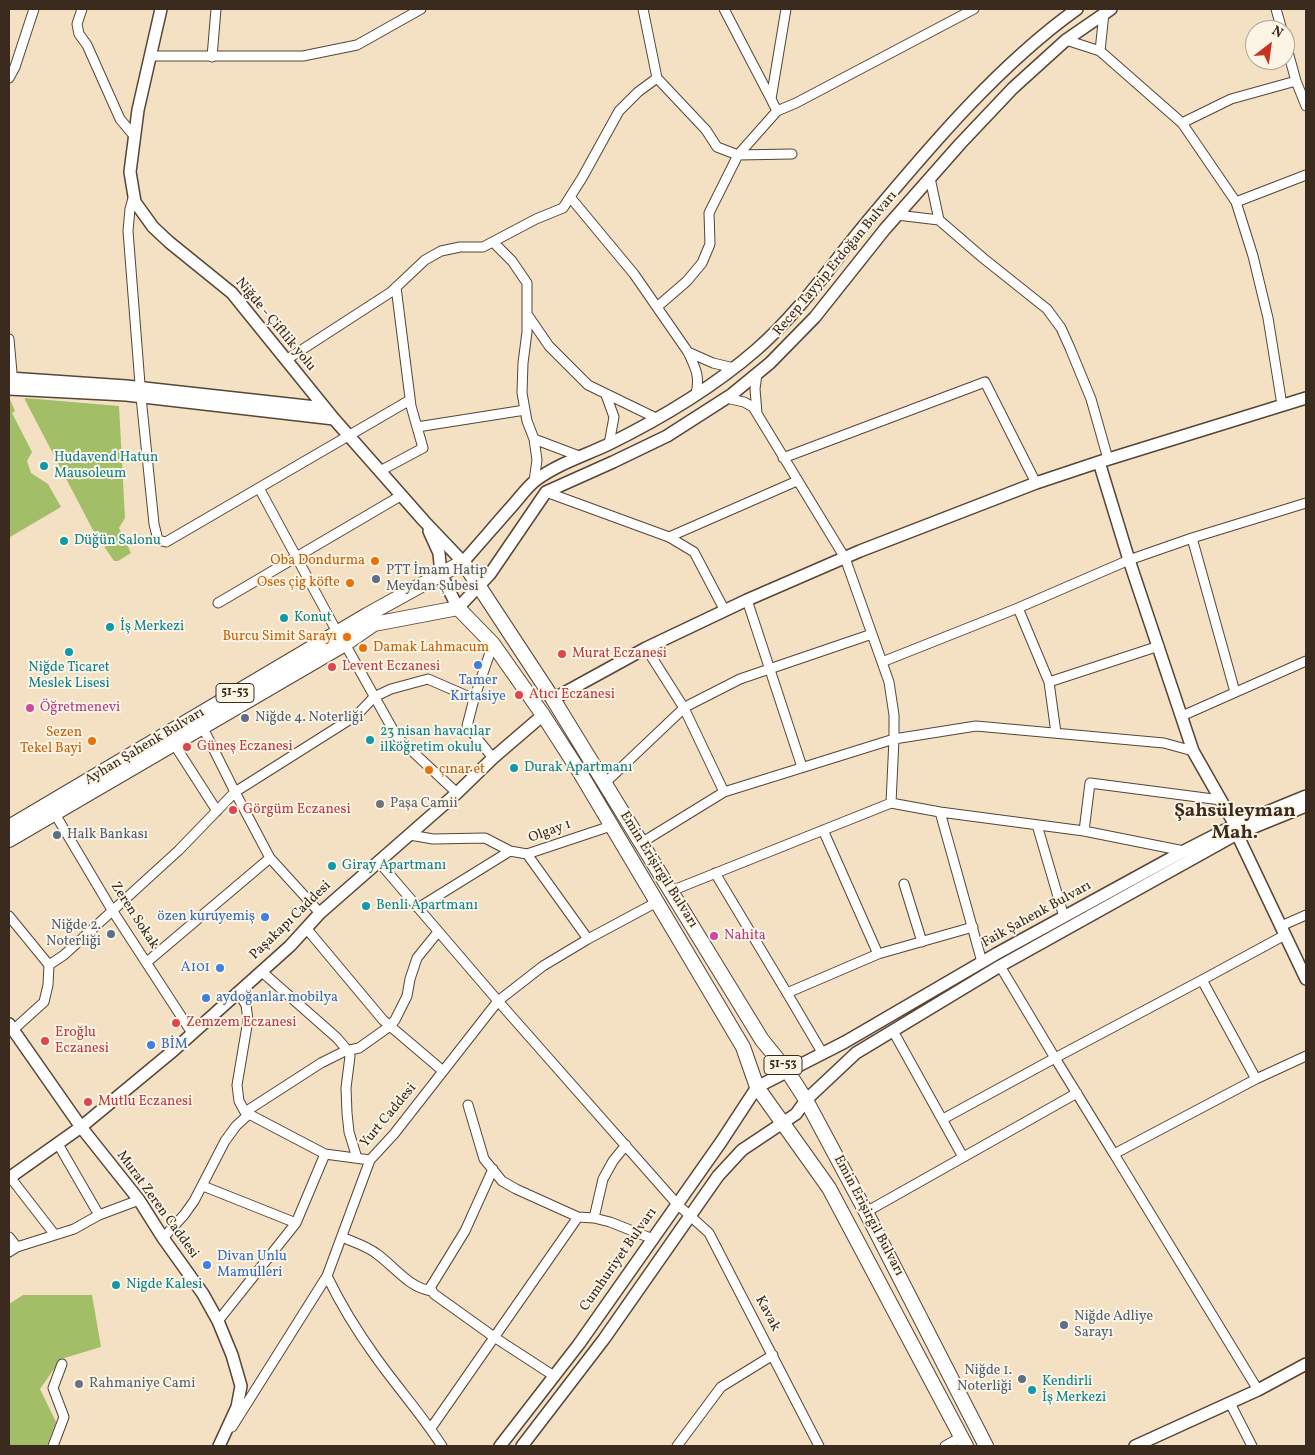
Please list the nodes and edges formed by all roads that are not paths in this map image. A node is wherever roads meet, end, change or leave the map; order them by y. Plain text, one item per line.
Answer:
1 (34, 9) edge
2 (82, 9) edge
3 (161, 9) edge
4 (216, 9) edge
5 (421, 9) edge
6 (643, 9) edge
7 (724, 9) edge
8 (786, 9) edge
9 (974, 9) edge
10 (1077, 9) edge
11 (1107, 11) edge
12 (1066, 40) junction
13 (1100, 51) junction
14 (150, 56) junction
15 (212, 57) junction
16 (1293, 70) edge
17 (9, 78) edge
18 (657, 78) junction
19 (1296, 81) junction
20 (771, 99) junction
21 (1306, 106) edge
22 (777, 111) junction
23 (1182, 122) junction
24 (134, 137) junction
25 (792, 154) dead end
26 (738, 155) junction
27 (1306, 175) edge
28 (930, 178) junction
29 (134, 194) junction
30 (570, 197) junction
31 (1236, 202) junction
32 (897, 215) junction
33 (939, 220) junction
34 (493, 242) junction
35 (396, 288) junction
36 (657, 307) junction
37 (527, 314) junction
38 (9, 339) edge
39 (688, 352) junction
40 (286, 360) junction
41 (734, 368) junction
42 (757, 374) junction
43 (11, 383) edge
44 (141, 392) junction
45 (696, 394) junction
46 (606, 395) junction
47 (726, 398) junction
48 (1306, 398) edge
49 (410, 400) junction
50 (1282, 405) junction
51 (325, 408) junction
52 (525, 410) junction
53 (757, 413) junction
54 (658, 419) junction
55 (335, 420) junction
56 (417, 427) junction
57 (348, 434) junction
58 (534, 438) junction
59 (609, 444) junction
60 (579, 456) junction
61 (783, 458) junction
62 (1103, 460) junction
63 (380, 471) junction
64 (797, 481) junction
65 (534, 482) junction
66 (1036, 483) junction
67 (258, 488) junction
68 (546, 492) junction
69 (402, 496) junction
70 (1306, 503) edge
71 (424, 521) junction
72 (669, 537) junction
73 (1192, 538) junction
74 (296, 556) junction
75 (845, 558) junction
76 (1129, 560) junction
77 (463, 562) junction
78 (442, 574) junction
79 (479, 586) junction
80 (747, 600) junction
81 (218, 603) dead end
82 (458, 608) junction
83 (1018, 608) junction
84 (725, 611) junction
85 (337, 632) junction
86 (872, 634) junction
87 (345, 644) junction
88 (493, 644) junction
89 (1159, 646) junction
90 (646, 648) junction
91 (1306, 661) edge
92 (882, 662) junction
93 (770, 669) junction
94 (1049, 682) junction
95 (1235, 692) junction
96 (374, 697) junction
97 (474, 699) junction
98 (553, 699) junction
99 (684, 708) junction
100 (543, 715) junction
101 (1182, 716) junction
102 (203, 728) junction
103 (1056, 733) junction
104 (894, 739) junction
105 (174, 744) junction
106 (1193, 750) junction
107 (493, 758) junction
108 (802, 767) junction
109 (605, 784) junction
110 (234, 792) junction
111 (724, 792) junction
112 (457, 793) junction
113 (1306, 796) edge
114 (1221, 800) junction
115 (891, 803) junction
116 (1306, 806) edge
117 (217, 810) junction
118 (940, 812) junction
119 (55, 814) junction
120 (1038, 825) junction
121 (611, 826) junction
122 (9, 827) edge
123 (824, 830) junction
124 (1236, 830) junction
125 (1084, 831) junction
126 (410, 835) junction
127 (9, 840) edge
128 (641, 843) junction
129 (510, 851) junction
130 (1184, 851) junction
131 (528, 854) junction
132 (270, 858) junction
133 (378, 862) junction
134 (715, 873) junction
135 (904, 884) dead end
136 (671, 891) junction
137 (657, 902) junction
138 (418, 908) junction
139 (112, 910) junction
140 (320, 913) junction
141 (1306, 915) edge
142 (9, 916) edge
143 (1064, 917) junction
144 (973, 927) junction
145 (306, 928) junction
146 (1283, 931) junction
147 (438, 932) junction
148 (588, 939) junction
149 (922, 942) junction
150 (878, 954) junction
151 (147, 962) junction
152 (982, 962) junction
153 (49, 965) junction
154 (1000, 966) junction
155 (261, 971) junction
156 (1306, 979) edge
157 (1202, 980) junction
158 (238, 992) junction
159 (787, 993) junction
160 (498, 1000) junction
161 (390, 1026) junction
162 (10, 1028) edge
163 (893, 1031) junction
164 (192, 1033) junction
165 (348, 1051) junction
166 (823, 1054) junction
167 (1306, 1056) edge
168 (1055, 1058) junction
169 (443, 1071) junction
170 (788, 1072) junction
171 (1256, 1079) junction
172 (757, 1087) junction
173 (1076, 1093) junction
174 (806, 1100) junction
175 (468, 1105) dead end
176 (247, 1113) junction
177 (943, 1119) junction
178 (782, 1123) junction
179 (81, 1127) junction
180 (58, 1144) junction
181 (626, 1145) junction
182 (325, 1154) junction
183 (1114, 1154) junction
184 (963, 1157) junction
185 (357, 1158) junction
186 (370, 1160) junction
187 (493, 1170) junction
188 (9, 1177) edge
189 (203, 1186) junction
190 (139, 1200) junction
191 (677, 1204) junction
192 (866, 1212) junction
193 (99, 1215) junction
194 (690, 1216) junction
195 (578, 1217) junction
196 (594, 1218) junction
197 (296, 1223) junction
198 (55, 1235) junction
199 (342, 1237) junction
200 (9, 1238) edge
201 (163, 1238) junction
202 (653, 1239) junction
203 (17, 1246) junction
204 (9, 1252) edge
205 (327, 1276) junction
206 (432, 1291) junction
207 (218, 1321) junction
208 (494, 1337) junction
209 (773, 1355) junction
210 (62, 1364) dead end
211 (1306, 1364) edge
212 (554, 1376) junction
213 (1258, 1390) junction
214 (1230, 1402) junction
215 (431, 1428) junction
216 (964, 1442) edge
217 (52, 1446) edge
218 (220, 1446) edge
219 (442, 1446) edge
220 (500, 1446) edge
221 (522, 1446) edge
222 (677, 1446) edge
223 (819, 1446) edge
224 (945, 1446) edge
225 (986, 1446) edge
226 (1135, 1446) edge
227 (1252, 1446) edge

1 - 17 street
2 - 24 street
3 - 14 main road, Niğde - Çiftlik yolu
4 - 15 street
5 - 15 street
6 - 18 street
7 - 20 street
8 - 20 street
9 - 22 street
10 - 41 main road, Recep Tayyip Erdoğan Bulvarı
11 - 12 main road, Recep Tayyip Erdoğan Bulvarı
11 - 13 street
12 - 13 street
12 - 28 main road, Recep Tayyip Erdoğan Bulvarı
13 - 23 street
14 - 15 street
14 - 24 main road, Niğde - Çiftlik yolu
16 - 19 street
18 - 26 street
18 - 30 street
19 - 21 street
19 - 23 street
20 - 22 street
22 - 26 street
23 - 31 street
24 - 29 main road, Niğde - Çiftlik yolu
25 - 26 street
26 - 36 street
27 - 31 street
28 - 32 main road, Recep Tayyip Erdoğan Bulvarı
28 - 33 street
29 - 40 main road, Niğde - Çiftlik yolu
29 - 44 street
30 - 34 street
30 - 36 street
31 - 50 street
32 - 33 street
32 - 42 main road, Recep Tayyip Erdoğan Bulvarı
33 - 62 street
34 - 35 street
34 - 37 street
35 - 40 street
35 - 49 street
36 - 39 street
37 - 46 street
37 - 52 street
38 - 43 street
39 - 41 street
39 - 45 street
40 - 51 main road, Niğde - Çiftlik yolu
41 - 45 main road, Recep Tayyip Erdoğan Bulvarı
42 - 47 main road, Recep Tayyip Erdoğan Bulvarı
42 - 53 street
43 - 44 main road
44 - 51 main road
44 - 55 main road
44 - 67 street
45 - 54 main road, Recep Tayyip Erdoğan Bulvarı
46 - 54 street
46 - 59 street
47 - 53 street
47 - 68 main road, Recep Tayyip Erdoğan Bulvarı
48 - 50 main road
49 - 56 street
49 - 57 street
50 - 62 main road
51 - 55 main road, Niğde - Çiftlik yolu
52 - 56 street
52 - 58 street
53 - 61 street
54 - 59 main road, Recep Tayyip Erdoğan Bulvarı
55 - 57 main road, Niğde - Çiftlik yolu
56 - 63 street
57 - 63 main road, Niğde - Çiftlik yolu
57 - 67 street
58 - 60 street
58 - 65 street
59 - 60 main road, Recep Tayyip Erdoğan Bulvarı
60 - 65 main road, Recep Tayyip Erdoğan Bulvarı
61 - 64 street
61 - 66 street
62 - 66 main road
62 - 76 main road
63 - 69 main road, Niğde - Çiftlik yolu
64 - 72 street
64 - 75 street
65 - 77 main road, Recep Tayyip Erdoğan Bulvarı
66 - 75 main road
67 - 74 street
68 - 72 street
68 - 79 main road
69 - 71 main road, Niğde - Çiftlik yolu
69 - 74 street
70 - 73 street
71 - 77 main road
71 - 78 main road
72 - 84 street
73 - 76 street
73 - 95 street
74 - 81 street
74 - 85 street
75 - 80 main road
75 - 86 street
76 - 83 street
76 - 89 main road
77 - 78 main road, Ayhan Şahenk Bulvarı / 51-53
77 - 79 main road, Emin Erişirgil Bulvarı / 51-53
78 - 82 main road
78 - 85 main road, Ayhan Şahenk Bulvarı / 51-53
79 - 82 main road
79 - 98 main road, Emin Erişirgil Bulvarı / 51-53
80 - 84 main road
80 - 93 street
82 - 87 main road, Ayhan Şahenk Bulvarı / 51-53
82 - 88 main road, Emin Erişirgil Bulvarı / 51-53
83 - 92 street
83 - 94 street
84 - 90 main road
85 - 122 main road, Ayhan Şahenk Bulvarı / 51-53
86 - 92 street
86 - 93 street
87 - 96 street
87 - 102 main road, Ayhan Şahenk Bulvarı / 51-53
88 - 97 street
88 - 100 main road, Emin Erişirgil Bulvarı / 51-53
89 - 94 street
89 - 101 main road
90 - 98 main road
90 - 99 street
91 - 95 street
92 - 104 street
93 - 99 street
93 - 108 street
94 - 103 street
95 - 101 street
96 - 97 street
96 - 110 street
96 - 112 street
97 - 107 street
98 - 109 main road, Emin Erişirgil Bulvarı / 51-53
99 - 109 street
99 - 111 street
100 - 107 main road, Paşakapı Caddesi
100 - 121 main road, Emin Erişirgil Bulvarı / 51-53
101 - 106 main road
102 - 105 main road, Ayhan Şahenk Bulvarı / 51-53
102 - 110 street
103 - 104 street
103 - 106 street
104 - 108 street
104 - 115 street
105 - 117 street
105 - 119 main road, Ayhan Şahenk Bulvarı / 51-53
106 - 114 main road
107 - 112 main road, Paşakapı Caddesi
108 - 111 street
109 - 128 main road, Emin Erişirgil Bulvarı / 51-53
110 - 117 street
110 - 132 street
111 - 128 street
112 - 126 main road, Paşakapı Caddesi
113 - 124 main road, Faik Şahenk Bulvarı
114 - 124 main road
114 - 125 street
115 - 118 street
115 - 123 street
116 - 124 main road, Faik Şahenk Bulvarı
117 - 139 street
118 - 120 street
118 - 144 street
119 - 127 main road, Ayhan Şahenk Bulvarı / 51-53
119 - 139 street, Zeren Sokak
120 - 125 street
120 - 143 street
121 - 131 street, Olgay 1
121 - 137 main road, Emin Erişirgil Bulvarı / 51-53
123 - 134 street
123 - 150 street
124 - 130 main road, Faik Şahenk Bulvarı
124 - 146 main road
124 - 154 main road, Faik Şahenk Bulvarı
125 - 130 street
126 - 129 street, Olgay 1
126 - 133 main road, Paşakapı Caddesi
128 - 136 main road, Emin Erişirgil Bulvarı / 51-53
129 - 131 street, Olgay 1
129 - 138 street
130 - 143 main road, Faik Şahenk Bulvarı
131 - 148 street
132 - 140 street
132 - 151 street
133 - 138 street, Kavak
133 - 140 main road, Paşakapı Caddesi
134 - 136 street
134 - 159 street
135 - 149 street
136 - 170 main road, Emin Erişirgil Bulvarı / 51-53
137 - 148 street, Yurt Caddesi
137 - 172 main road, Emin Erişirgil Bulvarı / 51-53
138 - 147 street, Kavak
139 - 151 street, Zeren Sokak
139 - 153 street
140 - 145 main road, Paşakapı Caddesi
141 - 146 street
142 - 153 street
143 - 152 main road, Faik Şahenk Bulvarı
144 - 149 street
144 - 152 street
145 - 155 main road, Paşakapı Caddesi
145 - 161 street
146 - 156 main road
146 - 157 street
147 - 160 street, Kavak
147 - 161 street
148 - 160 street, Yurt Caddesi
149 - 150 street
150 - 159 street
151 - 164 street, Zeren Sokak
152 - 166 main road, Faik Şahenk Bulvarı
153 - 162 street
154 - 163 main road, Faik Şahenk Bulvarı
154 - 168 street
155 - 158 main road, Paşakapı Caddesi
155 - 165 street
157 - 168 street
157 - 171 street
158 - 164 main road, Paşakapı Caddesi
158 - 176 street
159 - 166 street
160 - 169 street, Yurt Caddesi
160 - 181 street, Kavak
161 - 165 street
161 - 169 street
162 - 179 main road, Murat Zeren Caddesi
163 - 174 main road, Faik Şahenk Bulvarı
163 - 177 street
164 - 179 main road, Paşakapı Caddesi
165 - 176 street
165 - 185 street
166 - 170 main road, Faik Şahenk Bulvarı
167 - 171 street
168 - 173 street
168 - 177 street
169 - 186 street, Yurt Caddesi
170 - 172 main road, Faik Şahenk Bulvarı
170 - 174 main road, Emin Erişirgil Bulvarı / 51-53
171 - 183 street
172 - 178 main road, Emin Erişirgil Bulvarı / 51-53
172 - 191 main road, Cumhuriyet Bulvarı
173 - 183 street
173 - 184 street
174 - 178 main road, Faik Şahenk Bulvarı
174 - 192 main road, Emin Erişirgil Bulvarı / 51-53
175 - 187 street
176 - 182 street
176 - 189 street
177 - 184 street
178 - 194 main road
178 - 216 main road, Emin Erişirgil Bulvarı / 51-53
179 - 180 main road, Paşakapı Caddesi
179 - 190 main road, Murat Zeren Caddesi
180 - 188 main road, Paşakapı Caddesi
180 - 193 street
181 - 191 street, Kavak
181 - 196 street
182 - 185 street
182 - 197 street
183 - 213 street
184 - 192 street
185 - 186 street
186 - 199 street, Yurt Caddesi
187 - 195 street
187 - 206 street
188 - 198 street
189 - 197 street
189 - 201 street
190 - 193 street
190 - 201 main road, Murat Zeren Caddesi
191 - 194 street, Kavak
191 - 202 main road, Cumhuriyet Bulvarı
192 - 225 main road, Emin Erişirgil Bulvarı / 51-53
193 - 198 street
194 - 209 street, Kavak
194 - 221 main road
195 - 196 street
195 - 208 street
196 - 202 street
197 - 207 street
198 - 203 street
199 - 205 street, Yurt Caddesi
199 - 206 street
200 - 203 street
201 - 207 main road, Murat Zeren Caddesi
202 - 212 main road, Cumhuriyet Bulvarı
203 - 204 street
205 - 215 street
205 - 218 street, Yurt Caddesi
206 - 208 street
207 - 218 main road, Murat Zeren Caddesi
208 - 212 street
208 - 215 street
209 - 222 street
209 - 223 street, Kavak
210 - 217 street
211 - 213 main road
212 - 220 main road, Cumhuriyet Bulvarı
213 - 214 main road
214 - 226 main road
214 - 227 street
215 - 219 street
216 - 224 street

